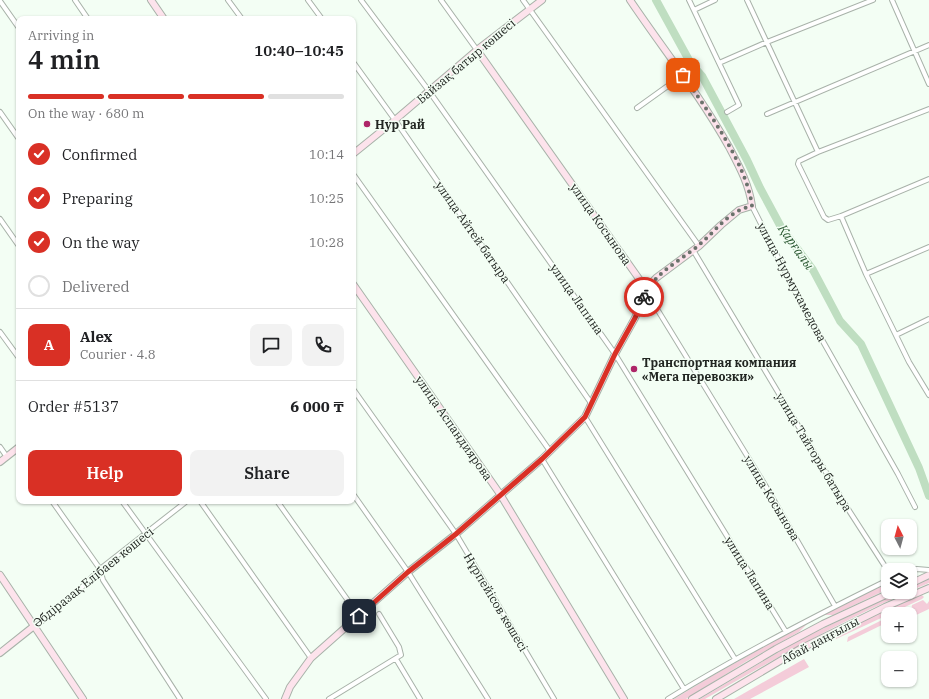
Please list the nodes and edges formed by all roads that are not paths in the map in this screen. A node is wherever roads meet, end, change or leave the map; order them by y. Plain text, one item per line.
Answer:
1 (75, 0) edge
2 (151, 0) edge
3 (228, 0) edge
4 (308, 0) edge
5 (361, 0) edge
6 (441, 0) edge
7 (523, 0) edge
8 (542, 0) edge
9 (630, 0) edge
10 (689, 0) edge
11 (715, 0) edge
12 (747, 0) edge
13 (873, 0) edge
14 (892, 0) edge
15 (0, 2) edge
16 (530, 8) junction
17 (694, 10) junction
18 (86, 16) edge
19 (162, 16) edge
20 (240, 16) edge
21 (320, 16) edge
22 (16, 24) edge
23 (766, 42) junction
24 (929, 45) edge
25 (477, 50) junction
26 (915, 52) junction
27 (718, 63) junction
28 (356, 66) edge
29 (683, 75) junction
30 (929, 84) edge
31 (429, 91) junction
32 (794, 102) junction
33 (637, 108) dead end
34 (929, 109) edge
35 (0, 112) edge
36 (727, 112) dead end
37 (767, 114) dead end
38 (396, 120) junction
39 (16, 135) edge
40 (356, 152) edge
41 (818, 152) junction
42 (356, 178) edge
43 (929, 179) edge
44 (752, 206) junction
45 (841, 216) junction
46 (0, 219) edge
47 (16, 242) edge
48 (699, 246) junction
49 (929, 247) edge
50 (692, 249) junction
51 (866, 274) junction
52 (356, 288) edge
53 (646, 291) junction
54 (929, 319) edge
55 (0, 332) edge
56 (896, 335) junction
57 (16, 354) edge
58 (615, 354) junction
59 (356, 393) edge
60 (929, 394) edge
61 (592, 402) junction
62 (585, 417) junction
63 (0, 447) edge
64 (550, 451) junction
65 (16, 452) edge
66 (7, 458) junction
67 (542, 459) junction
68 (0, 462) edge
69 (500, 494) junction
70 (356, 498) edge
71 (54, 504) edge
72 (124, 504) edge
73 (183, 504) edge
74 (202, 504) edge
75 (279, 504) edge
76 (915, 507) dead end
77 (146, 534) junction
78 (456, 534) junction
79 (883, 563) edge
80 (100, 569) junction
81 (917, 569) edge
82 (929, 570) edge
83 (408, 572) junction
84 (0, 575) edge
85 (929, 575) edge
86 (917, 581) edge
87 (881, 584) edge
88 (929, 588) edge
89 (881, 597) edge
90 (836, 606) junction
91 (379, 614) dead end
92 (359, 616) junction
93 (34, 626) junction
94 (786, 632) junction
95 (0, 653) edge
96 (311, 658) junction
97 (396, 659) junction
98 (735, 659) junction
99 (684, 689) junction
100 (83, 699) edge
101 (180, 699) edge
102 (266, 699) edge
103 (286, 699) edge
104 (329, 699) edge
105 (420, 699) edge
106 (488, 699) edge
107 (554, 699) edge
108 (624, 699) edge
109 (668, 699) edge
110 (692, 699) edge
111 (716, 699) edge

1 - 18 street
2 - 19 street
3 - 20 street
4 - 21 street
5 - 31 street, улица Лапина
6 - 25 street, улица Косынова
7 - 16 street
8 - 16 street, Байзақ батыр көшесі
9 - 29 street, улица Нурмухамедова
10 - 17 street
11 - 17 street
12 - 23 street
13 - 23 street
14 - 26 street
15 - 22 street
16 - 25 street, Байзақ батыр көшесі
16 - 48 street
17 - 27 street
23 - 27 street
23 - 32 street
24 - 26 street
25 - 31 street, Байзақ батыр көшесі
25 - 53 street, улица Косынова
26 - 30 street
26 - 32 street
27 - 36 street
28 - 38 street, улица Айтей батыра
29 - 33 street
29 - 44 street, улица Нурмухамедова
31 - 38 street, Байзақ батыр көшесі
31 - 58 street, улица Лапина
32 - 37 street
32 - 41 street
34 - 41 street
35 - 39 street
38 - 40 street, Байзақ батыр көшесі
38 - 61 street, улица Айтей батыра
41 - 45 street
42 - 64 street
43 - 45 street
44 - 48 street
44 - 76 street, улица Нурмухамедова
45 - 51 street
46 - 47 street
48 - 50 street
49 - 51 street
50 - 53 street
50 - 79 street, улица Тайторы батыра
51 - 56 street
52 - 69 street, улица Аспандиярова
53 - 58 street
53 - 90 street, улица Косынова
54 - 56 street
55 - 57 street
56 - 60 street
58 - 61 street
58 - 94 street, улица Лапина
59 - 78 street, Нұрпейісов көшесі
61 - 62 street
62 - 64 street
62 - 98 street
63 - 66 street
64 - 67 street
65 - 66 street
66 - 68 street
67 - 69 street
67 - 99 street
69 - 78 street
69 - 108 street, улица Аспандиярова
70 - 83 street
71 - 80 street
72 - 77 street
73 - 77 street, Әбдіразақ Елібаев көшесі
74 - 96 street
75 - 92 street
77 - 80 street, Әбдіразақ Елібаев көшесі
77 - 102 street
78 - 83 street
78 - 107 street, Нұрпейісов көшесі
80 - 93 street, Әбдіразақ Елібаев көшесі
80 - 101 street
81 - 82 street
83 - 92 street
83 - 106 street
84 - 93 street
85 - 86 street
87 - 90 street
88 - 111 street, Абай даңғылы
89 - 110 street, Абай даңғылы
90 - 94 street
91 - 97 street
92 - 96 street
93 - 95 street, Әбдіразақ Елібаев көшесі
93 - 100 street
94 - 98 street
96 - 103 street
97 - 104 street
97 - 105 street
98 - 99 street
99 - 109 street

